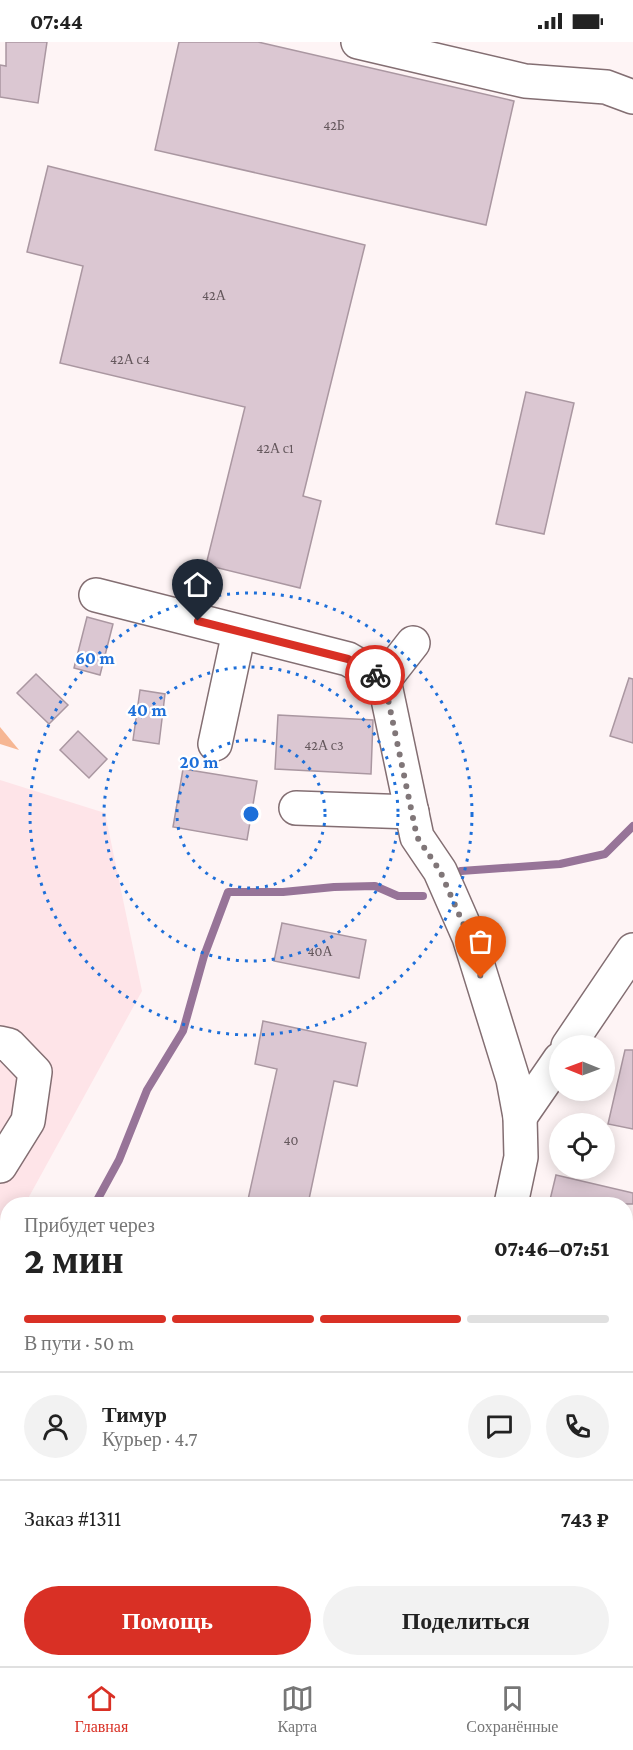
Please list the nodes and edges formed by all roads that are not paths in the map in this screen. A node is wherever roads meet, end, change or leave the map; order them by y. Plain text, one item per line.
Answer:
1 (358, 42) edge
2 (633, 97) edge
3 (96, 595) dead end
4 (239, 632) junction
5 (413, 643) dead end
6 (384, 680) junction
7 (215, 744) dead end
8 (296, 808) dead end
9 (412, 812) junction
10 (633, 950) edge
11 (575, 1035) edge
12 (12, 1038) edge
13 (549, 1075) edge
14 (520, 1117) junction
15 (14, 1128) edge
16 (0, 1166) edge
17 (513, 1197) edge

1 - 2 street
3 - 4 street
4 - 6 street
4 - 7 street
5 - 6 street
6 - 9 street
8 - 9 street
9 - 14 street
10 - 11 street
12 - 15 street
13 - 14 street
14 - 17 street
15 - 16 street

